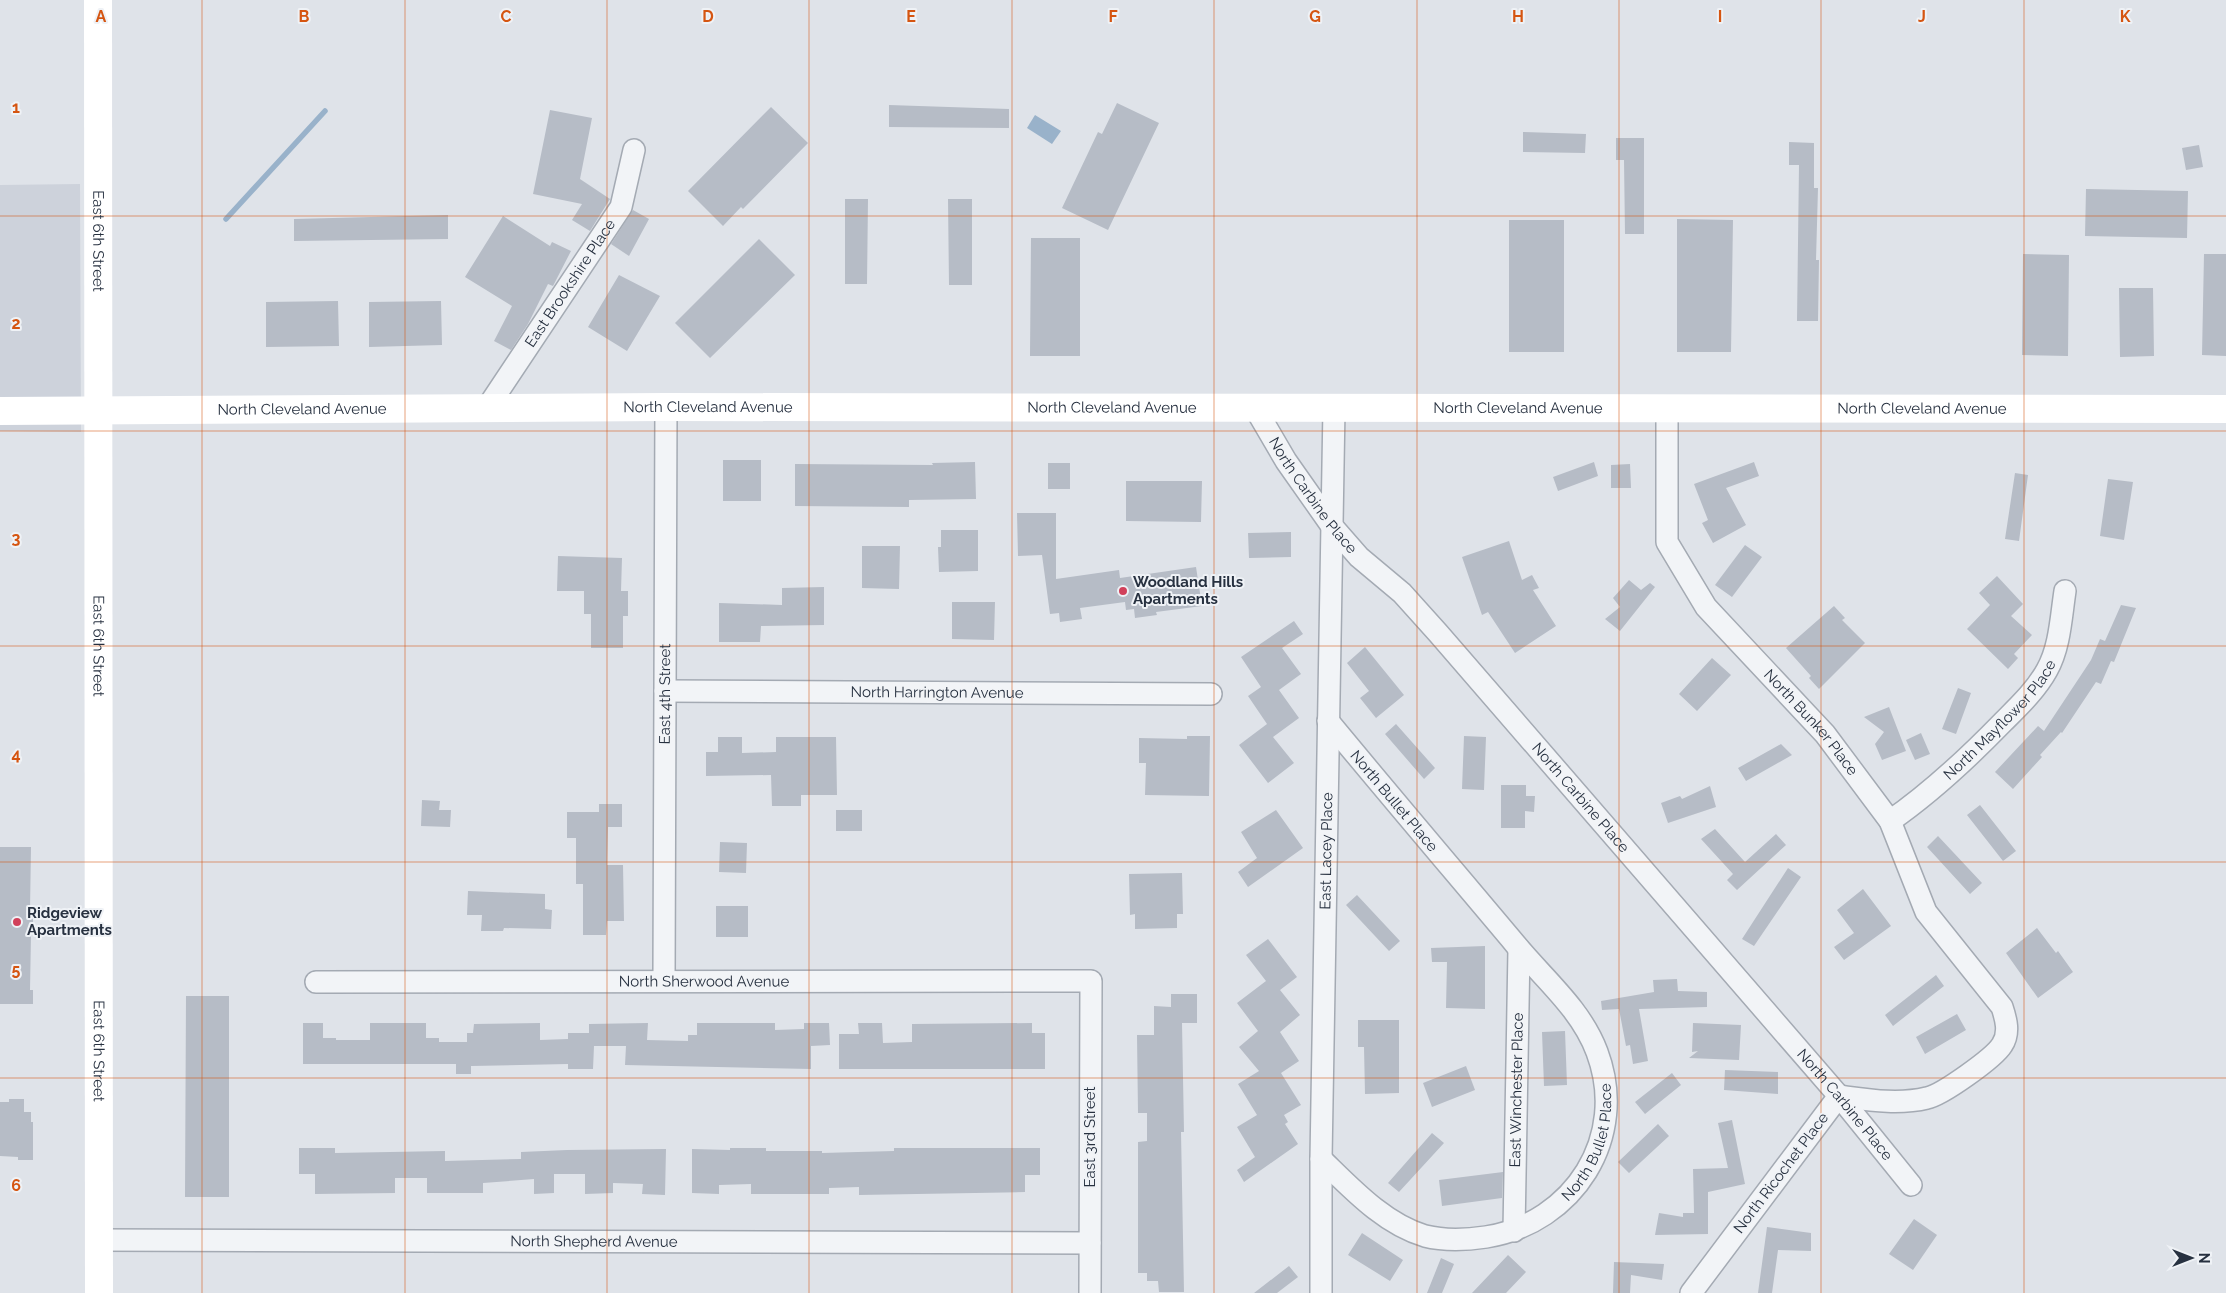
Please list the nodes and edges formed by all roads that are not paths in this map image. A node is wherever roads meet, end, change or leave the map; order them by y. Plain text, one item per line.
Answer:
1 (98, 0) edge
2 (634, 150) dead end
3 (666, 407) junction
4 (487, 408) junction
5 (1255, 408) junction
6 (1334, 408) junction
7 (1667, 408) junction
8 (2226, 409) edge
9 (98, 410) junction
10 (0, 411) edge
11 (1331, 525) junction
12 (2065, 592) dead end
13 (665, 691) junction
14 (1210, 694) dead end
15 (1328, 720) junction
16 (1890, 821) junction
17 (1519, 949) junction
18 (664, 980) junction
19 (1091, 981) joint
20 (316, 982) dead end
21 (1839, 1096) junction
22 (1321, 1159) junction
23 (1911, 1185) dead end
24 (1514, 1231) junction
25 (99, 1240) junction
26 (1090, 1243) junction
27 (99, 1293) edge
28 (1090, 1293) edge
29 (1321, 1293) edge
30 (1691, 1293) edge

1 - 9 street, East 6th Street
2 - 4 street, East Brookshire Place
3 - 4 street, North Cleveland Avenue
3 - 5 street, North Cleveland Avenue
3 - 13 street, East 4th Street
4 - 9 street, North Cleveland Avenue
5 - 6 street, North Cleveland Avenue
5 - 11 street, North Carbine Place
6 - 7 street, North Cleveland Avenue
6 - 11 street, East Lacey Place
7 - 8 street, North Cleveland Avenue
7 - 16 street, North Bunker Place
9 - 10 street, North Cleveland Avenue
9 - 25 street, East 6th Street
11 - 15 street, East Lacey Place
11 - 21 street, North Carbine Place
12 - 16 street, North Mayflower Place
13 - 14 street, North Harrington Avenue
13 - 18 street, East 4th Street
15 - 17 street, North Bullet Place
15 - 22 street, East Lacey Place
16 - 21 street, North Bunker Place
17 - 24 street, East Winchester Place
17 - 24 street, North Bullet Place
18 - 19 street, North Sherwood Avenue
18 - 20 street, North Sherwood Avenue
19 - 26 street, East 3rd Street
21 - 23 street, North Carbine Place
21 - 30 street, North Ricochet Place
22 - 24 street, North Bullet Place
22 - 29 street, East Lacey Place
25 - 26 street, North Shepherd Avenue
25 - 27 street, East 6th Street
26 - 28 street, East 3rd Street

